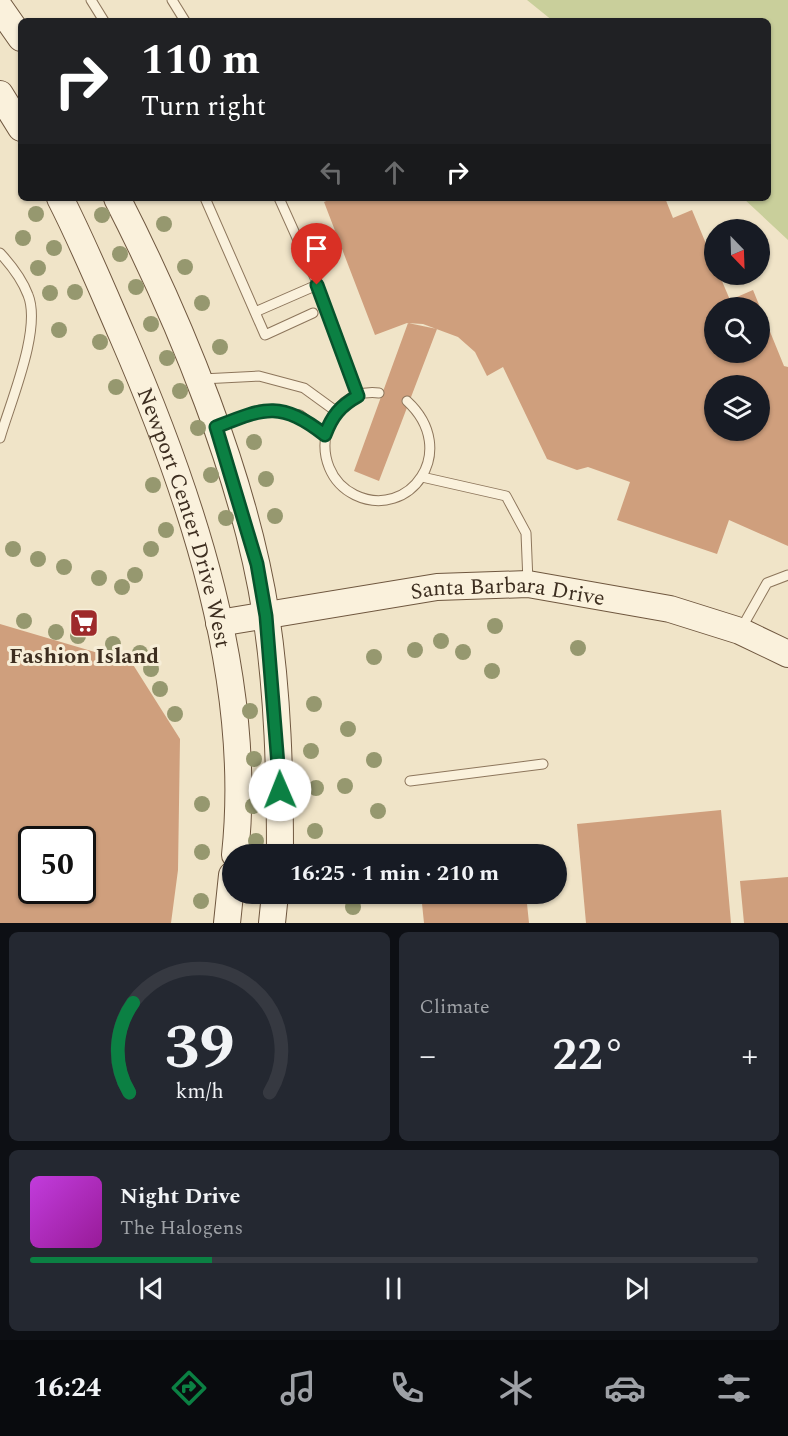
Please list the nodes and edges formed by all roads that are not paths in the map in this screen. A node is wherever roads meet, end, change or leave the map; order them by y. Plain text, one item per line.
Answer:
1 (91, 0) edge
2 (172, 0) edge
3 (0, 8) edge
4 (102, 18) edge
5 (182, 18) edge
6 (18, 34) edge
7 (0, 94) edge
8 (18, 123) edge
9 (62, 201) edge
10 (118, 201) edge
11 (206, 201) edge
12 (280, 201) edge
13 (0, 253) edge
14 (317, 285) junction
15 (255, 312) junction
16 (313, 314) dead end
17 (199, 379) junction
18 (379, 393) dead end
19 (358, 396) junction
20 (407, 401) dead end
21 (337, 412) junction
22 (216, 427) junction
23 (325, 435) junction
24 (0, 438) edge
25 (422, 477) junction
26 (788, 575) edge
27 (528, 584) junction
28 (266, 616) junction
29 (219, 623) junction
30 (740, 631) junction
31 (788, 654) edge
32 (543, 764) dead end
33 (410, 781) dead end
34 (235, 844) edge
35 (280, 844) edge
36 (229, 904) edge
37 (274, 904) edge
38 (227, 923) edge
39 (272, 923) edge

1 - 4 lane
2 - 5 lane
3 - 6 main road
7 - 8 main road
9 - 29 main road, Newport Center Drive West
10 - 17 main road, Newport Center Drive West
11 - 15 lane
12 - 14 lane
13 - 24 lane
14 - 15 lane
14 - 19 lane
15 - 16 lane
17 - 21 lane
17 - 22 main road, Newport Center Drive West
18 - 19 lane
19 - 21 lane
20 - 25 lane
21 - 23 lane
22 - 23 lane
22 - 28 main road, Newport Center Drive West
23 - 25 lane
25 - 27 lane
26 - 30 lane
27 - 28 main road, Santa Barbara Drive
27 - 30 main road, Santa Barbara Drive
28 - 29 main road, Santa Barbara Drive
28 - 35 main road, Newport Center Drive West
29 - 34 main road, Newport Center Drive West
30 - 31 main road, Santa Barbara Drive
32 - 33 lane
36 - 38 main road
37 - 39 main road

